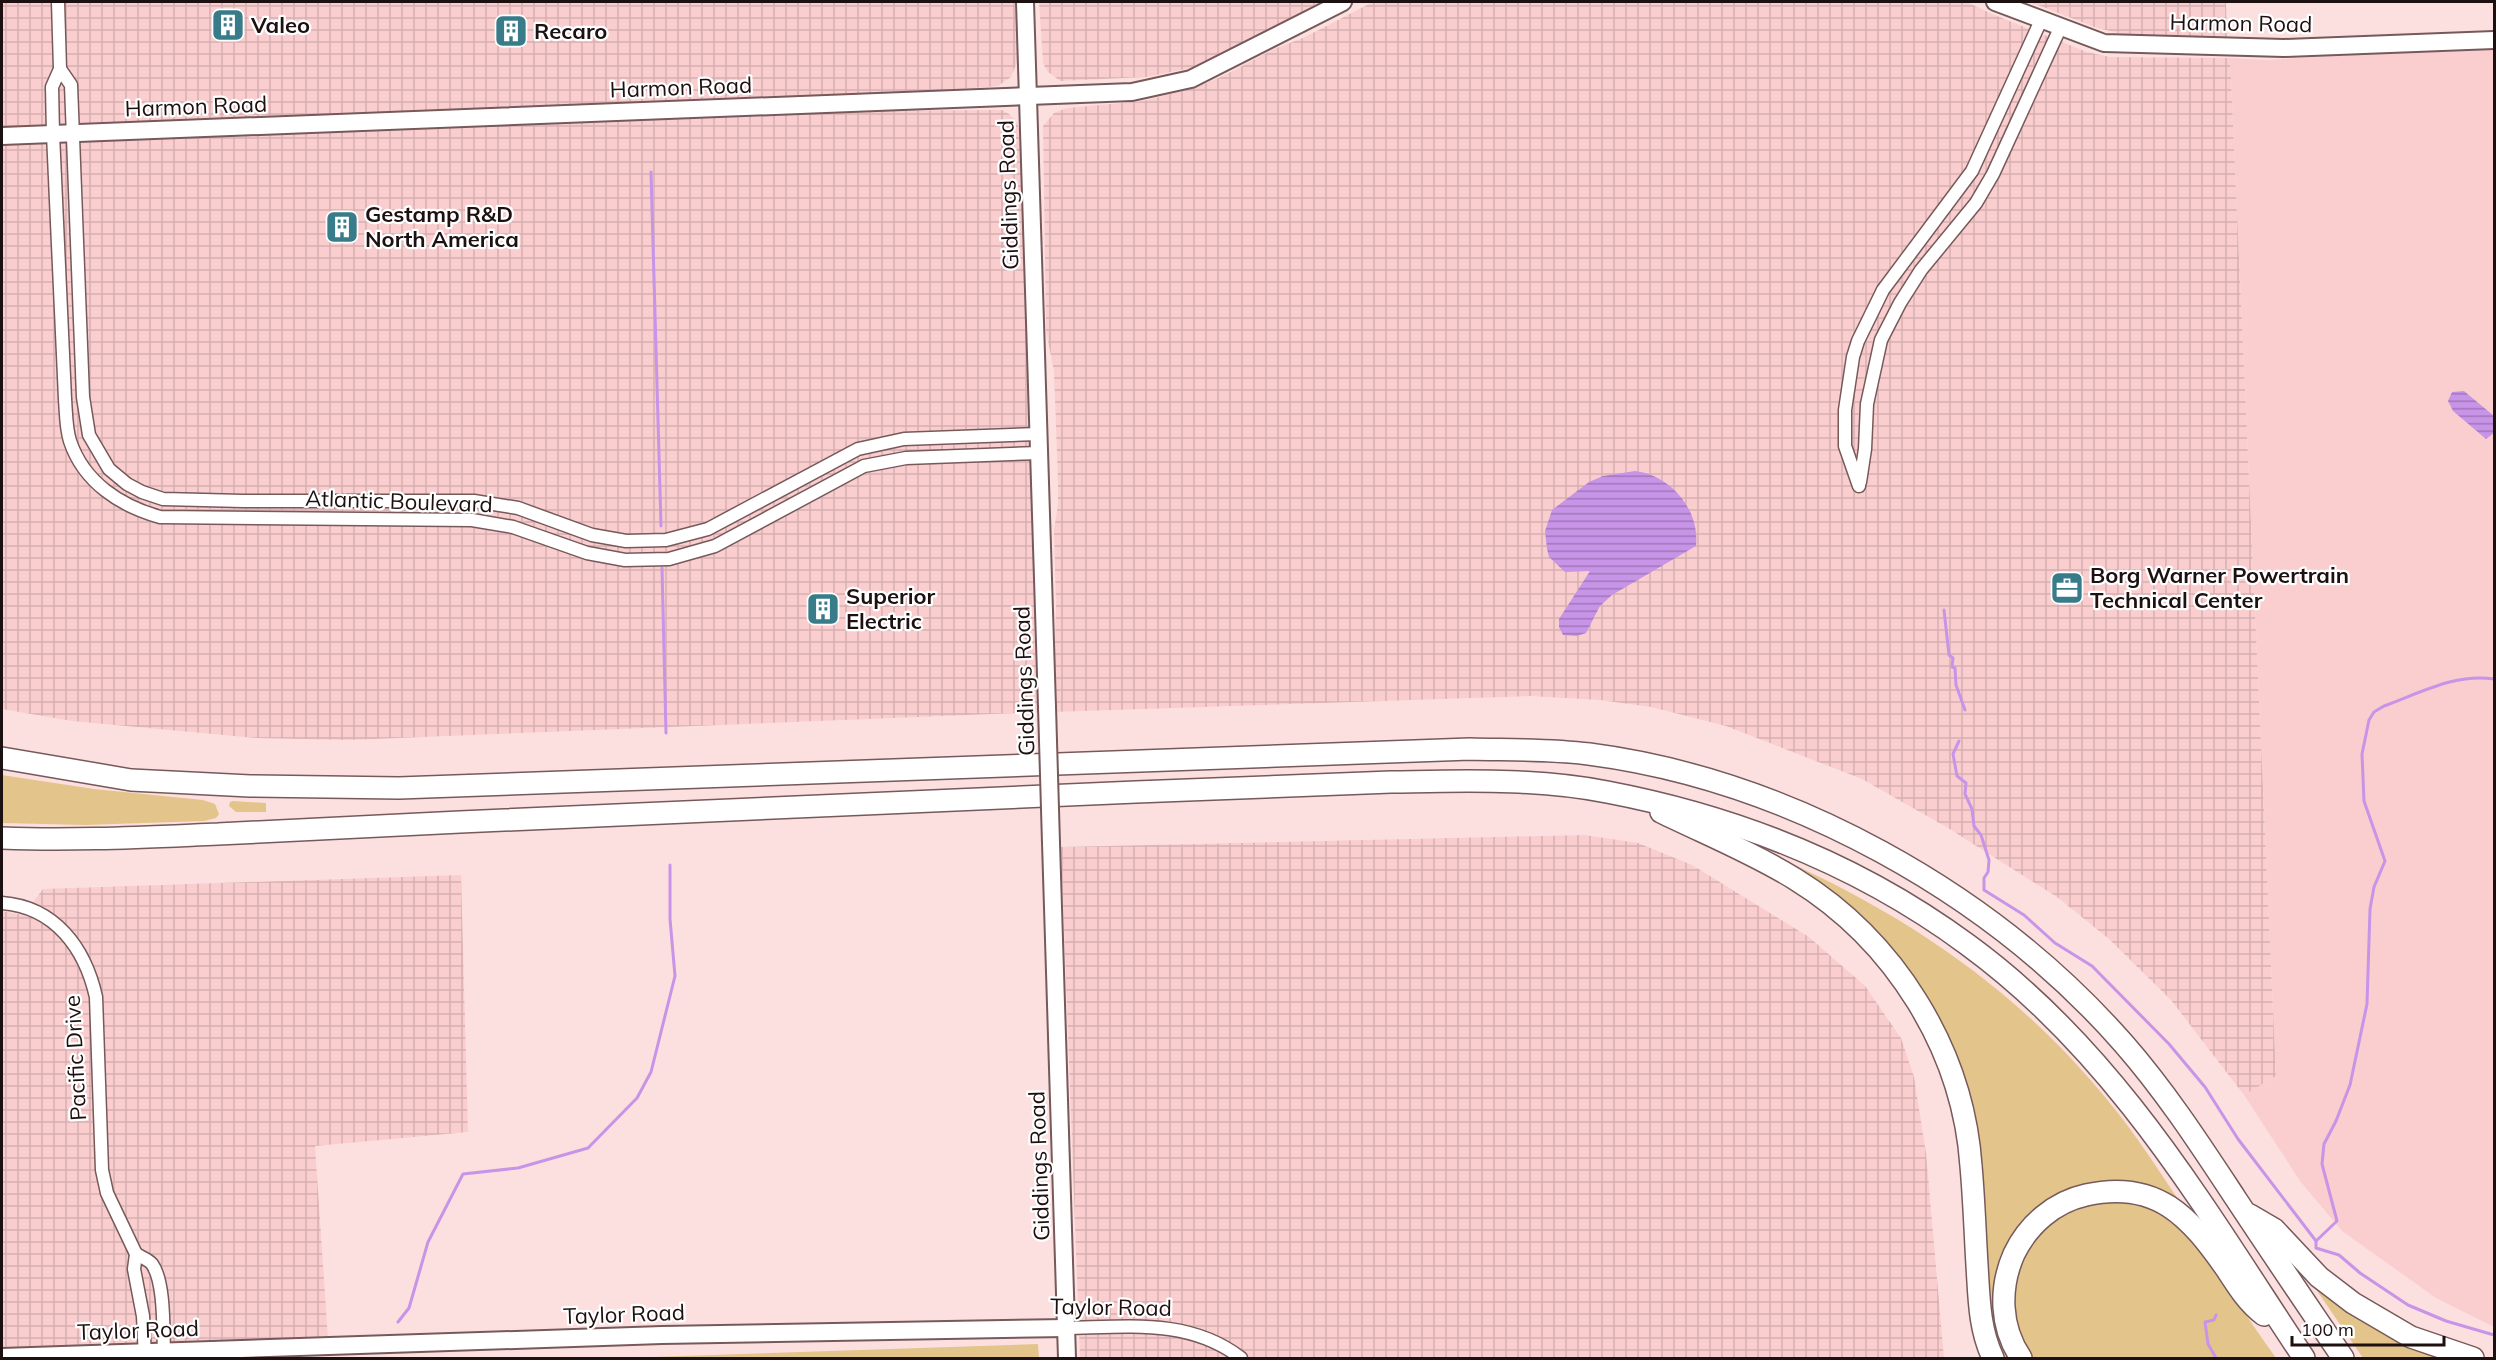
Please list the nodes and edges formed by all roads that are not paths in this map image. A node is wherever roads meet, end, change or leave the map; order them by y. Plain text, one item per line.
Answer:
1 (58, 2) edge
2 (1025, 2) edge
3 (1342, 2) edge
4 (1995, 2) edge
5 (2042, 18) junction
6 (2061, 26) junction
7 (2494, 40) edge
8 (60, 69) junction
9 (1028, 96) junction
10 (53, 134) junction
11 (72, 134) junction
12 (2, 136) edge
13 (1038, 434) junction
14 (1039, 453) junction
15 (2, 758) edge
16 (1631, 797) junction
17 (2, 838) edge
18 (2, 903) edge
19 (2244, 1212) junction
20 (136, 1254) junction
21 (1066, 1328) junction
22 (2285, 1330) junction
23 (164, 1352) junction
24 (145, 1356) edge
25 (2, 1358) edge
26 (1067, 1359) edge
27 (1240, 1359) edge
28 (1993, 1359) edge
29 (2021, 1359) edge
30 (2304, 1359) edge
31 (2343, 1359) edge
32 (2473, 1359) edge

1 - 8 street
2 - 9 street, Giddings Road
3 - 9 street, Harmon Road
4 - 5 street, Harmon Road
5 - 6 street, Harmon Road
5 - 6 street
6 - 7 street, Harmon Road
8 - 10 street, Atlantic Boulevard
8 - 11 street, Atlantic Boulevard
9 - 11 street, Harmon Road
9 - 13 street, Giddings Road
10 - 11 street, Harmon Road
10 - 12 street, Harmon Road
10 - 14 street, Atlantic Boulevard
11 - 13 street, Atlantic Boulevard
13 - 14 street, Giddings Road
14 - 21 street, Giddings Road, bridge
15 - 19 highway
16 - 17 highway
16 - 22 highway
16 - 28 highway
18 - 20 street, Pacific Drive
19 - 31 highway
19 - 32 highway
20 - 23 street, Pacific Drive
20 - 24 street, Pacific Drive
21 - 23 street, Taylor Road
21 - 26 street, Giddings Road
21 - 27 street, Taylor Road
22 - 29 highway
22 - 30 highway
23 - 24 street, Taylor Road
24 - 25 street, Taylor Road

